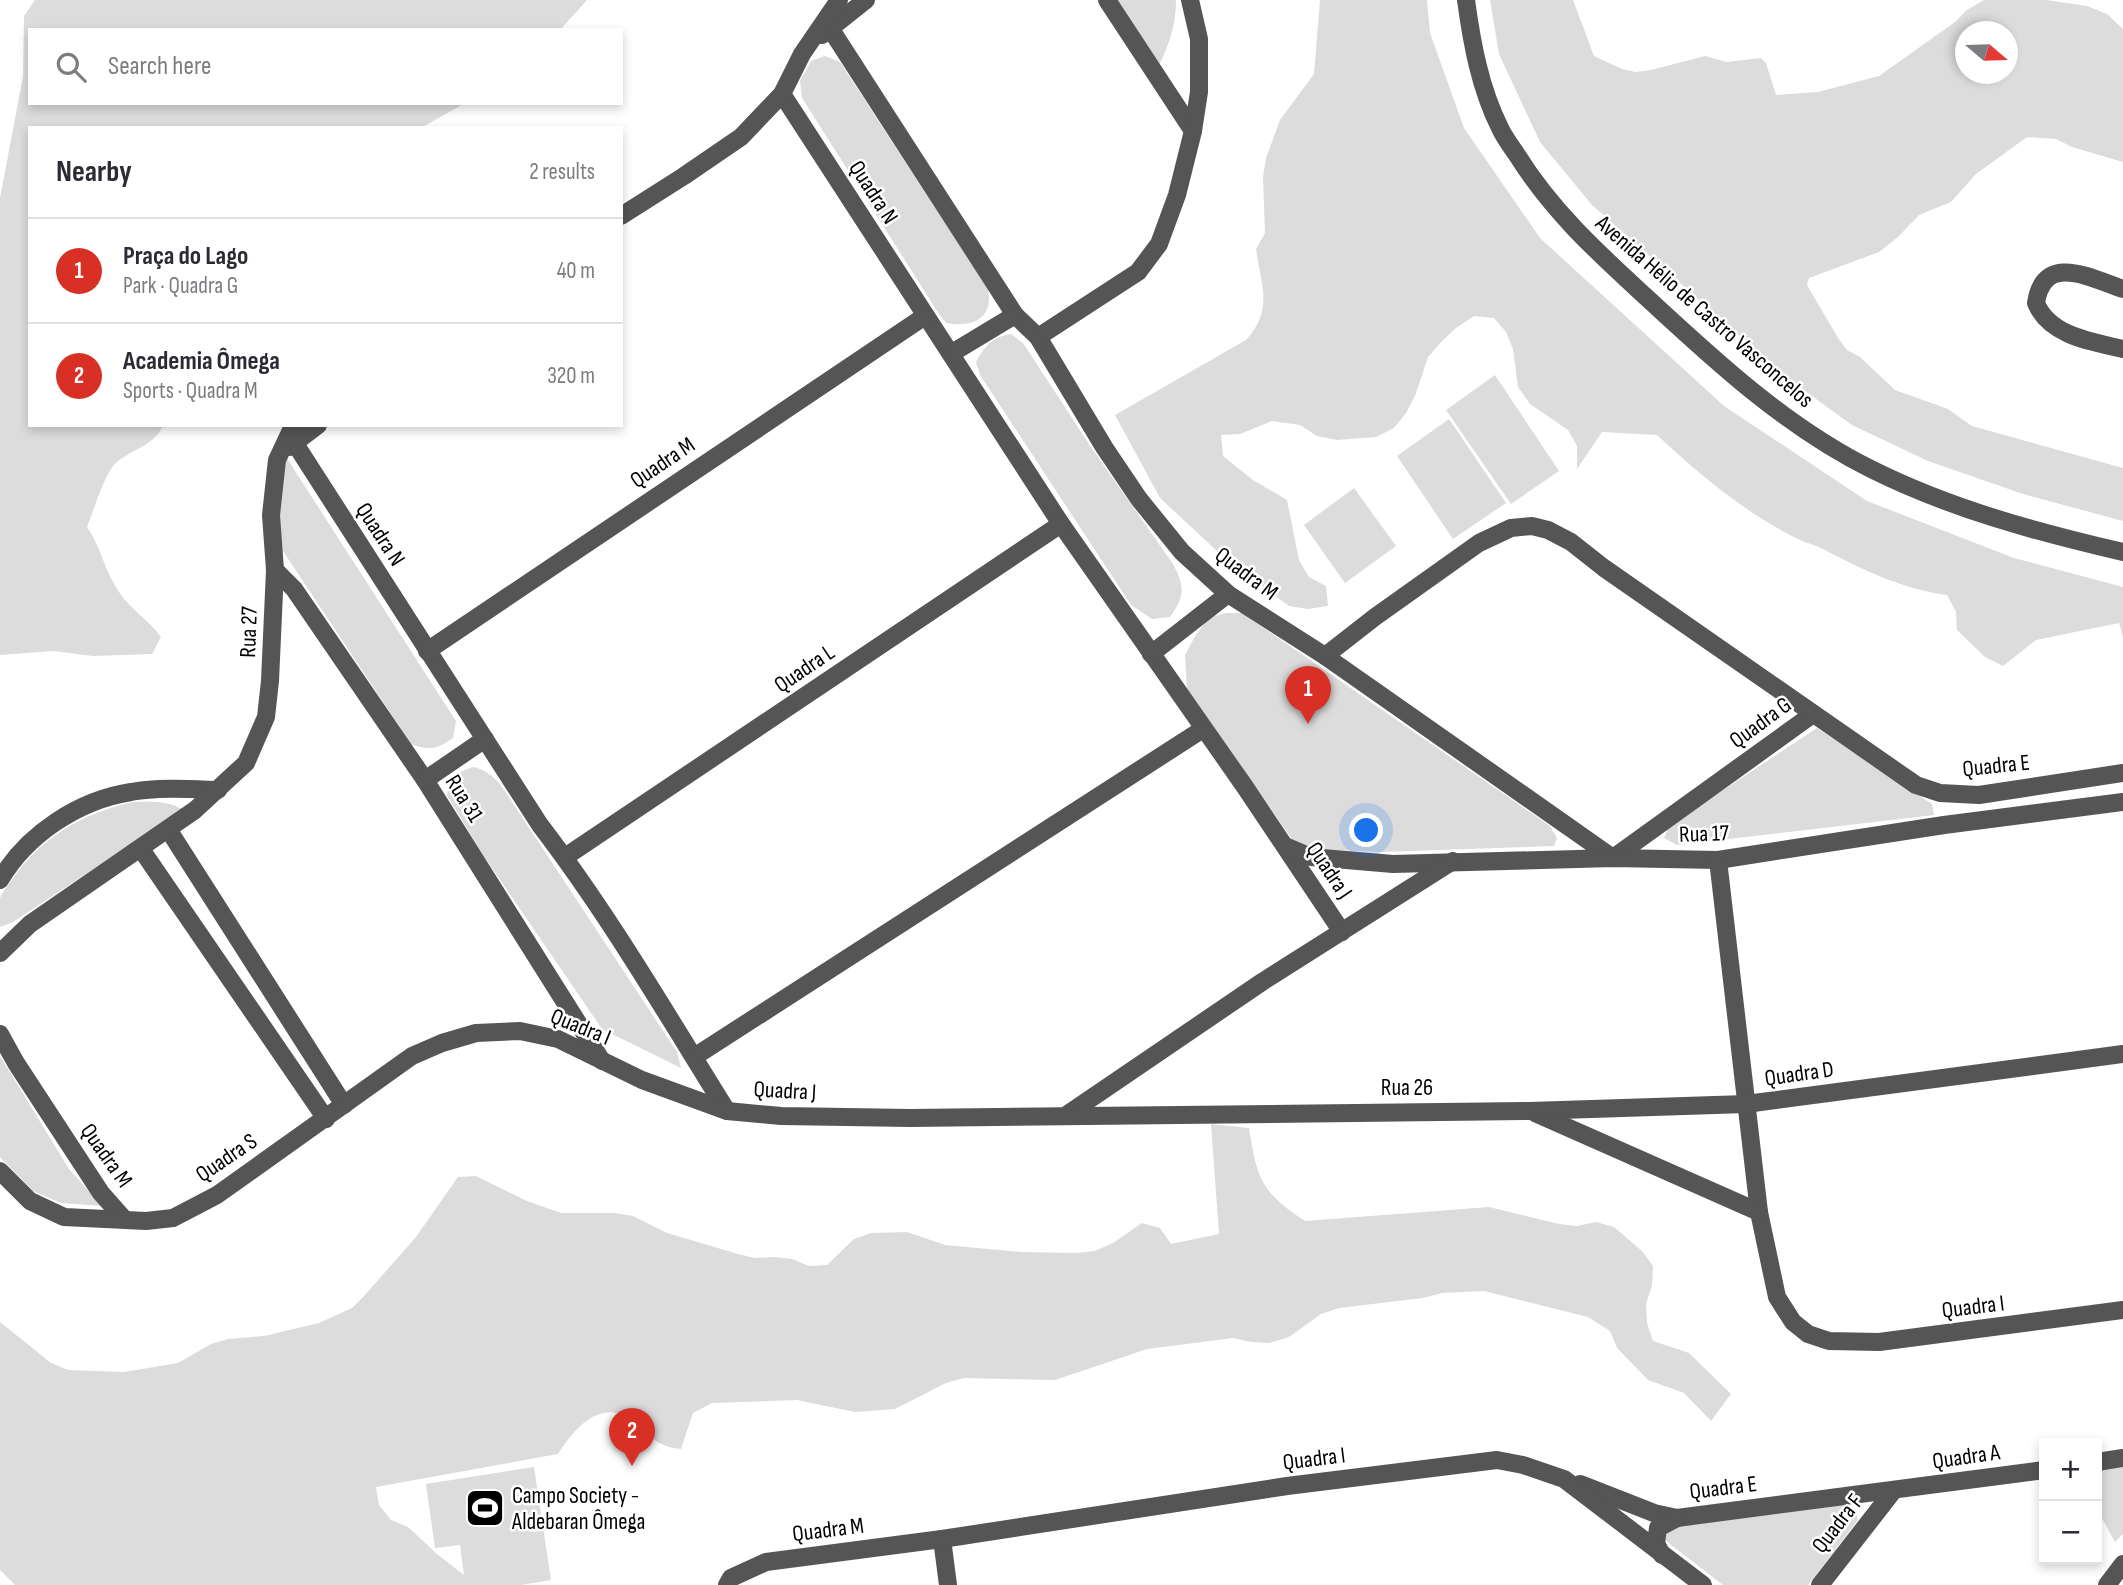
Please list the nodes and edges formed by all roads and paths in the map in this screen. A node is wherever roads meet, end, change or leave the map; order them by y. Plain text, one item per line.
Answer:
1 (839, 0) edge
2 (866, 0) edge
3 (1107, 0) edge
4 (1190, 0) edge
5 (1466, 0) edge
6 (830, 28) junction
7 (802, 54) junction
8 (782, 94) junction
9 (1193, 131) junction
10 (623, 215) edge
11 (2123, 289) edge
12 (1015, 315) junction
13 (925, 316) junction
14 (1038, 338) junction
15 (2123, 349) edge
16 (952, 354) junction
17 (294, 431) edge
18 (1061, 524) junction
19 (2123, 552) edge
20 (275, 570) junction
21 (1228, 594) junction
22 (427, 651) junction
23 (1151, 654) junction
24 (1325, 656) junction
25 (1813, 714) junction
26 (1203, 729) junction
27 (485, 739) junction
28 (2123, 773) edge
29 (425, 780) junction
30 (218, 790) junction
31 (2123, 802) edge
32 (169, 829) junction
33 (1285, 846) junction
34 (141, 849) junction
35 (565, 857) junction
36 (1613, 858) junction
37 (1718, 860) junction
38 (1453, 861) junction
39 (0, 880) edge
40 (1342, 932) junction
41 (0, 953) edge
42 (0, 1034) edge
43 (2123, 1054) edge
44 (694, 1057) junction
45 (602, 1061) junction
46 (1746, 1104) junction
47 (344, 1105) junction
48 (726, 1111) junction
49 (1530, 1111) junction
50 (1068, 1115) junction
51 (326, 1119) junction
52 (0, 1171) edge
53 (1759, 1212) junction
54 (124, 1219) junction
55 (2123, 1310) edge
56 (1829, 1341) joint
57 (2123, 1458) edge
58 (2102, 1461) edge
59 (2039, 1471) edge
60 (1564, 1479) junction
61 (1894, 1490) junction
62 (1840, 1497) junction
63 (1677, 1518) junction
64 (1867, 1524) junction
65 (943, 1539) junction
66 (1662, 1555) junction
67 (2123, 1564) edge
68 (727, 1585) edge
69 (948, 1585) edge
70 (1703, 1585) edge
71 (1820, 1585) edge
72 (2107, 1585) edge

1 - 7 street
2 - 6 street
3 - 9 street
4 - 9 street
5 - 19 street, Avenida Hélio de Castro Vasconcelos
6 - 7 street
6 - 12 street, Quadra M
7 - 8 street
8 - 10 street
8 - 13 street, Quadra N
9 - 14 street
11 - 15 street
12 - 14 street, Quadra M
12 - 16 street
13 - 16 street
13 - 22 street, Quadra M
14 - 21 street, Quadra M
16 - 18 street
17 - 20 street, Rua 27
17 - 22 street, Quadra N
18 - 23 street
18 - 35 street, Quadra L
20 - 29 street, Rua 31
20 - 30 street, Rua 27
21 - 23 street
21 - 24 street, Quadra M
22 - 27 street
23 - 26 street
24 - 25 street, Quadra G
24 - 36 street
25 - 28 street, Quadra E
25 - 36 street, Quadra G
26 - 33 street, Quadra J
26 - 44 street
27 - 29 street
27 - 35 street
29 - 45 street, Rua 31
30 - 32 street
30 - 39 street
31 - 37 street, Rua 17
32 - 34 street
32 - 47 street
33 - 38 street, Rua 17
33 - 40 street, Quadra J
34 - 41 street
34 - 51 street
35 - 44 street
36 - 37 street, Rua 17
36 - 38 street, Rua 17
37 - 46 street
38 - 40 street
40 - 50 street, Quadra J
42 - 54 street, Quadra M
43 - 46 street, Quadra D
44 - 48 street, Quadra J
45 - 47 street, Quadra I
45 - 48 street, Quadra I
46 - 49 street, Rua 26
46 - 53 street, Quadra D
47 - 51 street, Quadra S
48 - 50 street, Quadra J
49 - 50 street, Rua 26
49 - 53 street
51 - 54 street, Quadra S
52 - 54 street, Quadra M
53 - 56 street, Quadra D
55 - 56 street, Quadra I
57 - 58 street
59 - 61 street, Quadra A
60 - 63 street, Quadra E
60 - 65 street, Quadra I
60 - 66 street, Quadra I
61 - 62 street, Quadra E
61 - 64 street, Quadra F
62 - 63 street, Quadra E
62 - 64 street
63 - 66 street
64 - 71 street, Quadra F
65 - 68 street, Quadra M
65 - 69 street
66 - 70 street, Quadra I
67 - 72 street

